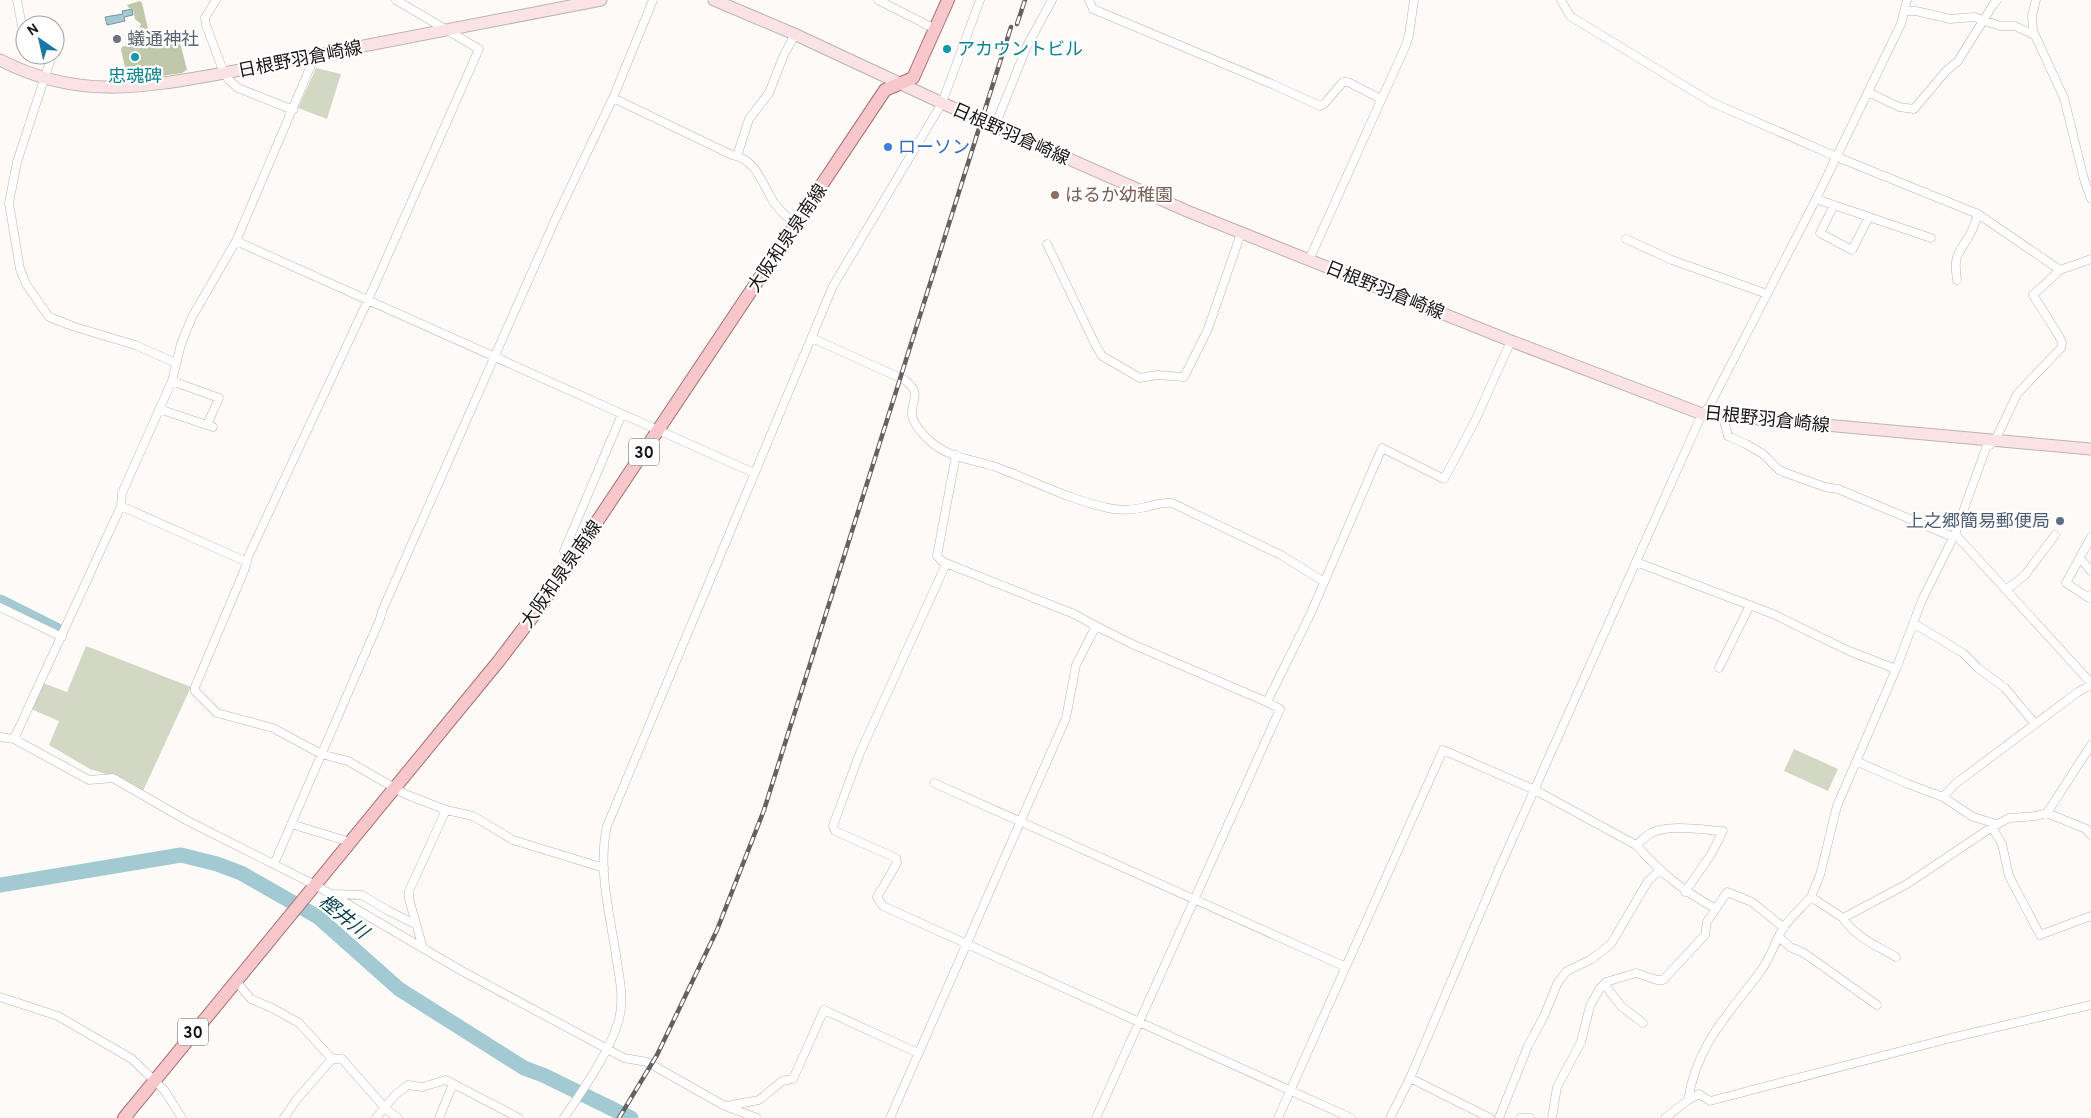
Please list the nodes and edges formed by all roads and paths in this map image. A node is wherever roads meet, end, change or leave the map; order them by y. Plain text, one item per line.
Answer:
1 (17, 0) edge
2 (216, 0) edge
3 (396, 0) edge
4 (601, 0) edge
5 (653, 0) edge
6 (948, 0) edge
7 (980, 0) edge
8 (1052, 0) edge
9 (1089, 0) edge
10 (1414, 0) edge
11 (1561, 0) edge
12 (1907, 0) edge
13 (1997, 0) edge
14 (2036, 0) edge
15 (590, 1) edge
16 (718, 1) edge
17 (880, 1) edge
18 (1905, 11) junction
19 (20, 15) edge
20 (1983, 20) junction
21 (935, 29) junction
22 (447, 30) junction
23 (795, 34) junction
24 (2034, 35) junction
25 (315, 56) junction
26 (0, 60) edge
27 (49, 65) edge
28 (224, 73) junction
29 (45, 78) junction
30 (902, 84) junction
31 (1868, 92) junction
32 (613, 98) junction
33 (1381, 99) junction
34 (942, 103) junction
35 (293, 110) junction
36 (995, 126) junction
37 (737, 156) junction
38 (1837, 157) junction
39 (2087, 177) edge
40 (1816, 199) junction
41 (2091, 199) edge
42 (9, 203) junction
43 (1834, 205) junction
44 (0, 208) edge
45 (1978, 214) junction
46 (1869, 217) junction
47 (796, 224) junction
48 (1241, 233) junction
49 (1626, 238) dead end
50 (1931, 238) dead end
51 (236, 241) junction
52 (1047, 244) dead end
53 (2091, 259) edge
54 (1309, 260) junction
55 (2060, 270) junction
56 (1957, 280) dead end
57 (1767, 294) junction
58 (368, 300) junction
59 (812, 338) junction
60 (1511, 341) junction
61 (495, 357) junction
62 (176, 363) junction
63 (172, 381) junction
64 (159, 409) junction
65 (622, 414) junction
66 (1702, 414) junction
67 (1722, 417) junction
68 (658, 430) junction
69 (1995, 441) junction
70 (2091, 449) edge
71 (956, 455) junction
72 (754, 473) junction
73 (121, 506) junction
74 (1954, 535) junction
75 (2055, 535) dead end
76 (2091, 537) edge
77 (2080, 558) junction
78 (247, 562) junction
79 (1636, 562) junction
80 (569, 564) junction
81 (946, 564) junction
82 (2091, 571) edge
83 (1323, 581) junction
84 (2006, 590) junction
85 (2091, 596) edge
86 (1750, 605) junction
87 (0, 607) edge
88 (1913, 624) junction
89 (1096, 626) junction
90 (62, 637) junction
91 (1719, 668) dead end
92 (1896, 669) junction
93 (2091, 684) edge
94 (1267, 702) junction
95 (2035, 724) junction
96 (0, 737) edge
97 (14, 739) junction
98 (2091, 745) edge
99 (321, 754) junction
100 (1856, 761) junction
101 (934, 783) dead end
102 (394, 788) junction
103 (1535, 790) junction
104 (1944, 797) junction
105 (446, 810) junction
106 (2047, 813) junction
107 (1019, 820) junction
108 (291, 824) junction
109 (1994, 826) junction
110 (2089, 831) edge
111 (350, 842) junction
112 (1636, 846) junction
113 (274, 864) junction
114 (604, 868) junction
115 (1659, 871) junction
116 (312, 887) junction
117 (1685, 892) junction
118 (330, 894) junction
119 (1811, 897) junction
120 (1195, 899) junction
121 (1716, 909) junction
122 (2091, 916) edge
123 (1843, 918) junction
124 (415, 924) junction
125 (1784, 928) junction
126 (1778, 938) junction
127 (965, 944) junction
128 (423, 948) junction
129 (1896, 957) dead end
130 (1346, 967) junction
131 (235, 980) junction
132 (1604, 984) junction
133 (0, 997) edge
134 (1877, 1004) dead end
135 (2091, 1005) edge
136 (1643, 1023) dead end
137 (1139, 1024) junction
138 (606, 1050) junction
139 (918, 1053) junction
140 (332, 1059) junction
141 (1410, 1078) junction
142 (154, 1080) junction
143 (453, 1084) junction
144 (1290, 1090) junction
145 (1688, 1100) junction
146 (724, 1106) junction
147 (385, 1107) junction
148 (290, 1110) junction
149 (567, 1116) edge
150 (124, 1118) edge
151 (182, 1118) edge
152 (284, 1118) edge
153 (296, 1118) edge
154 (376, 1118) edge
155 (398, 1118) edge
156 (439, 1118) edge
157 (519, 1118) edge
158 (758, 1118) edge
159 (890, 1118) edge
160 (1096, 1118) edge
161 (1278, 1118) edge
162 (1351, 1118) edge
163 (1390, 1118) edge
164 (1490, 1118) edge
165 (1498, 1118) edge
166 (1520, 1118) edge
167 (1530, 1118) edge
168 (1552, 1118) edge
169 (1665, 1118) edge

1 - 19 street
2 - 28 street
3 - 22 street
4 - 15 main road, 日根野羽倉崎線
5 - 32 street
6 - 21 main road, 大阪和泉泉南線 / 30
7 - 34 street
8 - 36 street
9 - 33 street
10 - 33 street
11 - 38 street
12 - 18 street
13 - 20 street
14 - 24 street
15 - 22 main road, 日根野羽倉崎線
16 - 23 main road, 日根野羽倉崎線
17 - 21 street
18 - 20 street
18 - 31 street
20 - 24 street
20 - 31 street
21 - 30 main road, 大阪和泉泉南線 / 30
22 - 25 main road, 日根野羽倉崎線
22 - 58 street
23 - 30 main road, 日根野羽倉崎線
23 - 37 street
24 - 39 street
25 - 28 main road, 日根野羽倉崎線
25 - 35 street
26 - 29 main road, 日根野羽倉崎線
27 - 29 street
28 - 29 main road, 日根野羽倉崎線
28 - 35 street
29 - 42 street
30 - 34 main road, 日根野羽倉崎線
30 - 47 main road, 大阪和泉泉南線 / 30
31 - 38 street
32 - 37 street
32 - 61 street
33 - 54 street
34 - 36 main road, 日根野羽倉崎線
34 - 59 street
35 - 51 street
36 - 48 main road, 日根野羽倉崎線
37 - 47 street
38 - 40 street
38 - 45 street
39 - 41 street
40 - 43 street
40 - 57 street
42 - 44 street
42 - 62 street
43 - 46 street
43 - 46 street
45 - 55 street
45 - 56 street
46 - 50 street
47 - 68 main road, 大阪和泉泉南線 / 30
48 - 52 street
48 - 54 main road, 日根野羽倉崎線
49 - 57 street
51 - 58 street
51 - 62 street
53 - 55 street
54 - 60 main road, 日根野羽倉崎線
55 - 69 street
57 - 66 street
58 - 61 street
58 - 78 street
59 - 71 street
59 - 72 street
60 - 66 main road, 日根野羽倉崎線
60 - 83 street
61 - 65 street
61 - 99 street
62 - 63 street
63 - 64 street
63 - 64 street
64 - 73 street
65 - 68 street
65 - 80 street
66 - 67 main road, 日根野羽倉崎線
66 - 79 street
67 - 69 main road, 日根野羽倉崎線
67 - 74 street
68 - 72 street
68 - 80 main road, 大阪和泉泉南線 / 30
69 - 70 main road, 日根野羽倉崎線
69 - 74 street
71 - 81 street
71 - 83 street
72 - 114 street
73 - 78 street
73 - 90 street
74 - 84 street
74 - 88 street
75 - 84 street
76 - 77 street
77 - 82 street
77 - 85 street
78 - 99 street
79 - 86 street
79 - 103 street
80 - 102 main road, 大阪和泉泉南線 / 30
81 - 89 street
81 - 127 street
83 - 94 street
84 - 93 street
86 - 91 street
86 - 92 street
87 - 90 street
88 - 92 street
88 - 95 street
89 - 94 street
89 - 107 street
90 - 97 street
92 - 100 street
93 - 95 street
94 - 120 street
95 - 104 street
96 - 97 street
97 - 113 street
98 - 106 street
99 - 102 street
99 - 108 street
100 - 104 street
100 - 119 street
101 - 107 street
102 - 105 street
102 - 111 main road, 大阪和泉泉南線 / 30
103 - 112 street
103 - 130 street
103 - 141 street
104 - 109 street
105 - 114 street
105 - 124 street
106 - 109 street
106 - 110 street
107 - 120 street
107 - 127 street
108 - 111 street
108 - 113 street
109 - 122 street
109 - 123 street
111 - 116 main road, 大阪和泉泉南線 / 30
112 - 115 street
112 - 117 street
113 - 116 street
114 - 138 street
115 - 117 street
115 - 165 street
116 - 118 street
116 - 131 main road, 大阪和泉泉南線 / 30
117 - 121 street
118 - 124 street
118 - 128 street
119 - 123 street
119 - 125 street
120 - 130 street
120 - 137 street
121 - 125 street
121 - 132 street
123 - 129 street
124 - 128 street
125 - 126 street
126 - 134 street
126 - 145 street
127 - 137 street
127 - 139 street
128 - 138 street
130 - 144 street
131 - 140 street
131 - 142 main road, 大阪和泉泉南線 / 30
132 - 136 street
132 - 168 street
133 - 142 street
135 - 145 street
137 - 144 street
137 - 160 street
138 - 146 street
138 - 149 street
139 - 146 street
139 - 159 street
140 - 147 street
140 - 148 street
141 - 163 street
141 - 164 street
142 - 150 main road, 大阪和泉泉南線 / 30
142 - 151 street
143 - 147 street
143 - 156 street
143 - 157 street
144 - 161 street
144 - 162 street
145 - 169 street
146 - 158 street
147 - 154 street
147 - 155 street
148 - 152 street
148 - 153 street
166 - 167 street

